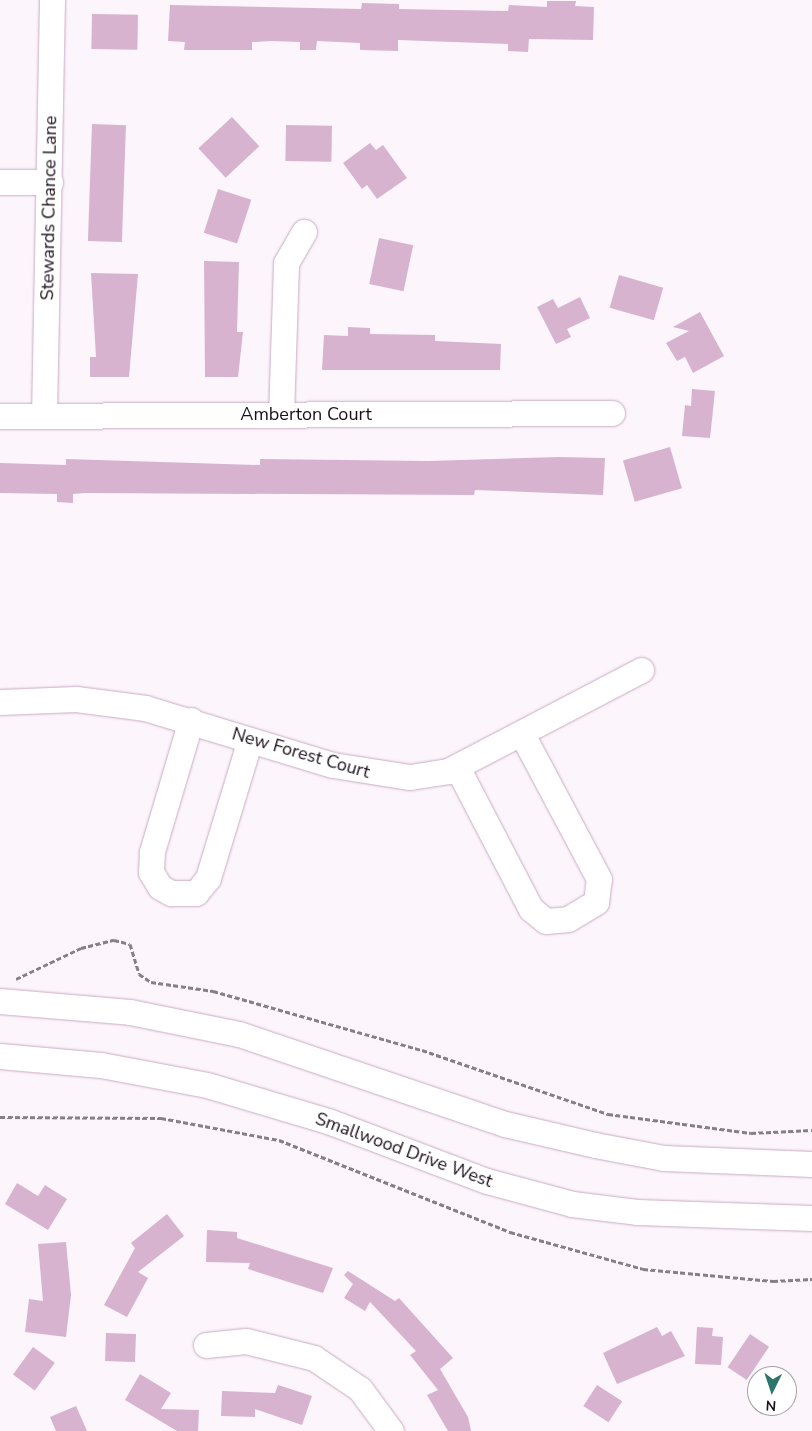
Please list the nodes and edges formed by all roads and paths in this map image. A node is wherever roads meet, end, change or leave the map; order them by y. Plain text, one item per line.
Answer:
1 (52, 0) edge
2 (0, 182) edge
3 (50, 182) junction
4 (304, 232) dead end
5 (612, 413) dead end
6 (281, 414) junction
7 (0, 416) edge
8 (44, 416) junction
9 (641, 670) dead end
10 (0, 702) edge
11 (191, 720) junction
12 (522, 734) junction
13 (250, 740) junction
14 (457, 767) junction
15 (18, 979) dead end
16 (0, 1001) edge
17 (0, 1056) edge
18 (0, 1117) edge
19 (812, 1130) edge
20 (812, 1164) edge
21 (812, 1218) edge
22 (812, 1280) edge
23 (206, 1345) dead end
24 (391, 1431) edge

1 - 3 street, Stewards Chance Lane
2 - 3 street
3 - 8 street, Stewards Chance Lane
4 - 6 street
5 - 6 street, Amberton Court
6 - 8 street, Amberton Court
7 - 8 street, Amberton Court
9 - 12 street, New Forest Court
10 - 11 street, New Forest Court
11 - 13 street, New Forest Court
11 - 13 street
12 - 14 street, New Forest Court
12 - 14 street
13 - 14 street, New Forest Court
15 - 19 path
16 - 20 street
17 - 21 street, Smallwood Drive West
18 - 22 path
23 - 24 street

